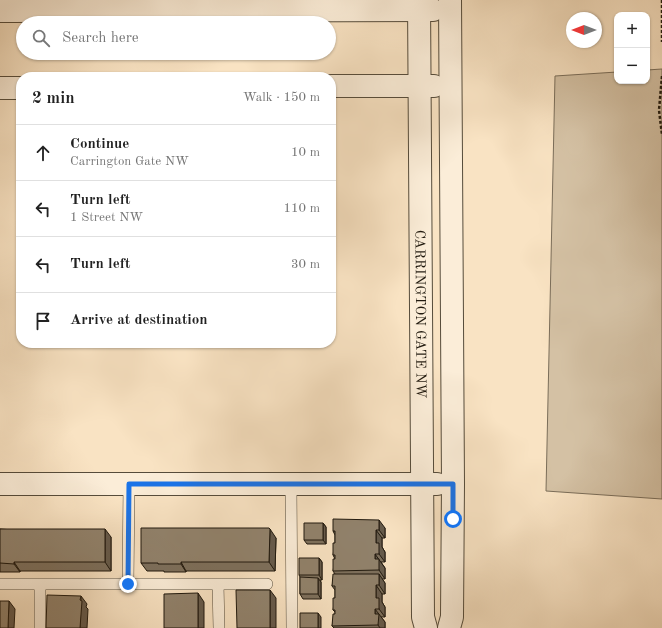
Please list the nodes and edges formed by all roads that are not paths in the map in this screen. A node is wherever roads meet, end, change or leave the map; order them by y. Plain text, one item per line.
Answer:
1 (419, 5) edge
2 (450, 5) edge
3 (0, 11) edge
4 (336, 86) edge
5 (420, 86) junction
6 (451, 86) junction
7 (0, 88) edge
8 (16, 88) edge
9 (0, 484) edge
10 (129, 484) junction
11 (291, 484) junction
12 (423, 484) junction
13 (453, 484) junction
14 (0, 584) edge
15 (40, 584) junction
16 (128, 584) junction
17 (218, 584) junction
18 (267, 584) dead end
19 (40, 628) edge
20 (219, 628) edge
21 (292, 628) edge
22 (426, 628) edge
23 (450, 628) edge

1 - 2 street
1 - 3 street
1 - 5 street, CARRINGTON GATE NW
2 - 6 street
4 - 5 street
5 - 6 street
5 - 12 street, CARRINGTON GATE NW
6 - 13 street
7 - 8 street
9 - 10 street
10 - 11 street
10 - 16 lane
11 - 12 street
11 - 21 lane
12 - 13 street
12 - 22 street, CARRINGTON GATE NW
13 - 23 street
14 - 15 lane
15 - 16 lane
15 - 19 lane
16 - 17 lane
17 - 18 lane
17 - 20 lane

